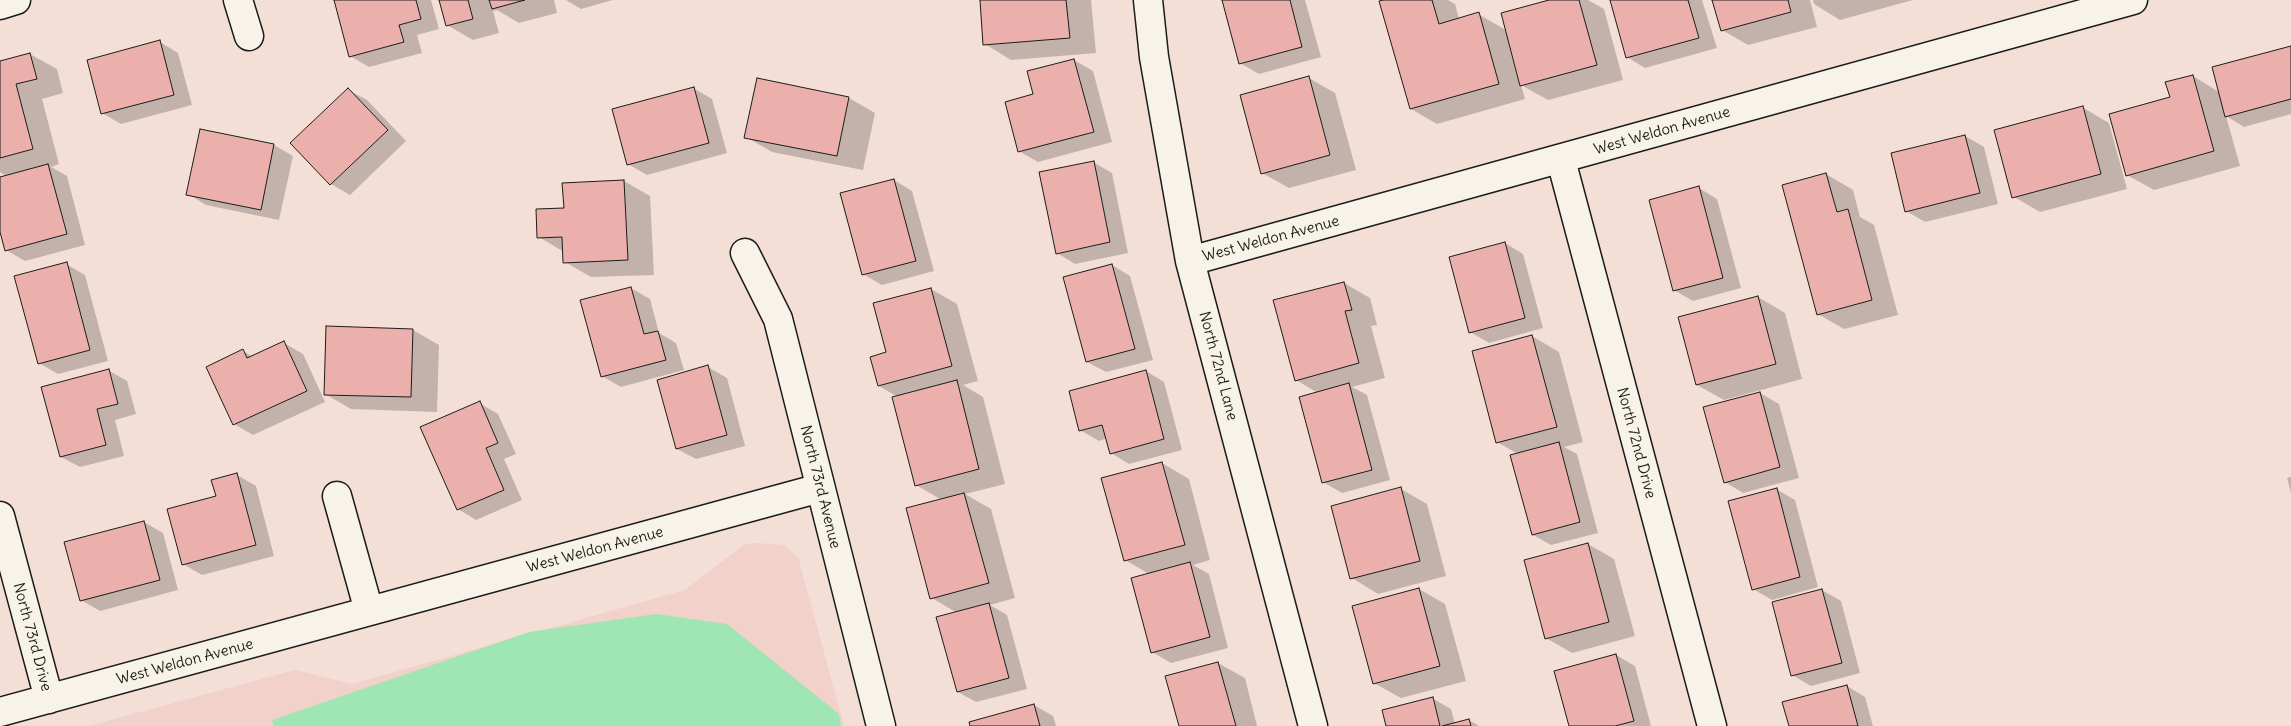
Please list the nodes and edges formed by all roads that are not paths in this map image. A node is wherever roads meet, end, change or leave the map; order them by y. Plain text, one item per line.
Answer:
1 (16, 0) edge
2 (238, 0) edge
3 (1148, 0) edge
4 (2132, 0) edge
5 (0, 5) edge
6 (249, 36) dead end
7 (1561, 160) junction
8 (745, 253) dead end
9 (1190, 261) junction
10 (820, 488) junction
11 (336, 496) dead end
12 (0, 516) edge
13 (369, 611) junction
14 (49, 699) junction
15 (0, 712) edge
16 (881, 726) edge
17 (1313, 726) edge
18 (1712, 726) edge

1 - 5 street
2 - 6 street
3 - 9 street, North 72nd Lane
4 - 7 street, West Weldon Avenue
7 - 9 street, West Weldon Avenue
7 - 18 street, North 72nd Drive
8 - 10 street, North 73rd Avenue
9 - 17 street, North 72nd Lane
10 - 13 street, West Weldon Avenue
10 - 16 street, North 73rd Avenue
11 - 13 street
12 - 14 street, North 73rd Drive
13 - 14 street, West Weldon Avenue
14 - 15 street, West Weldon Avenue

